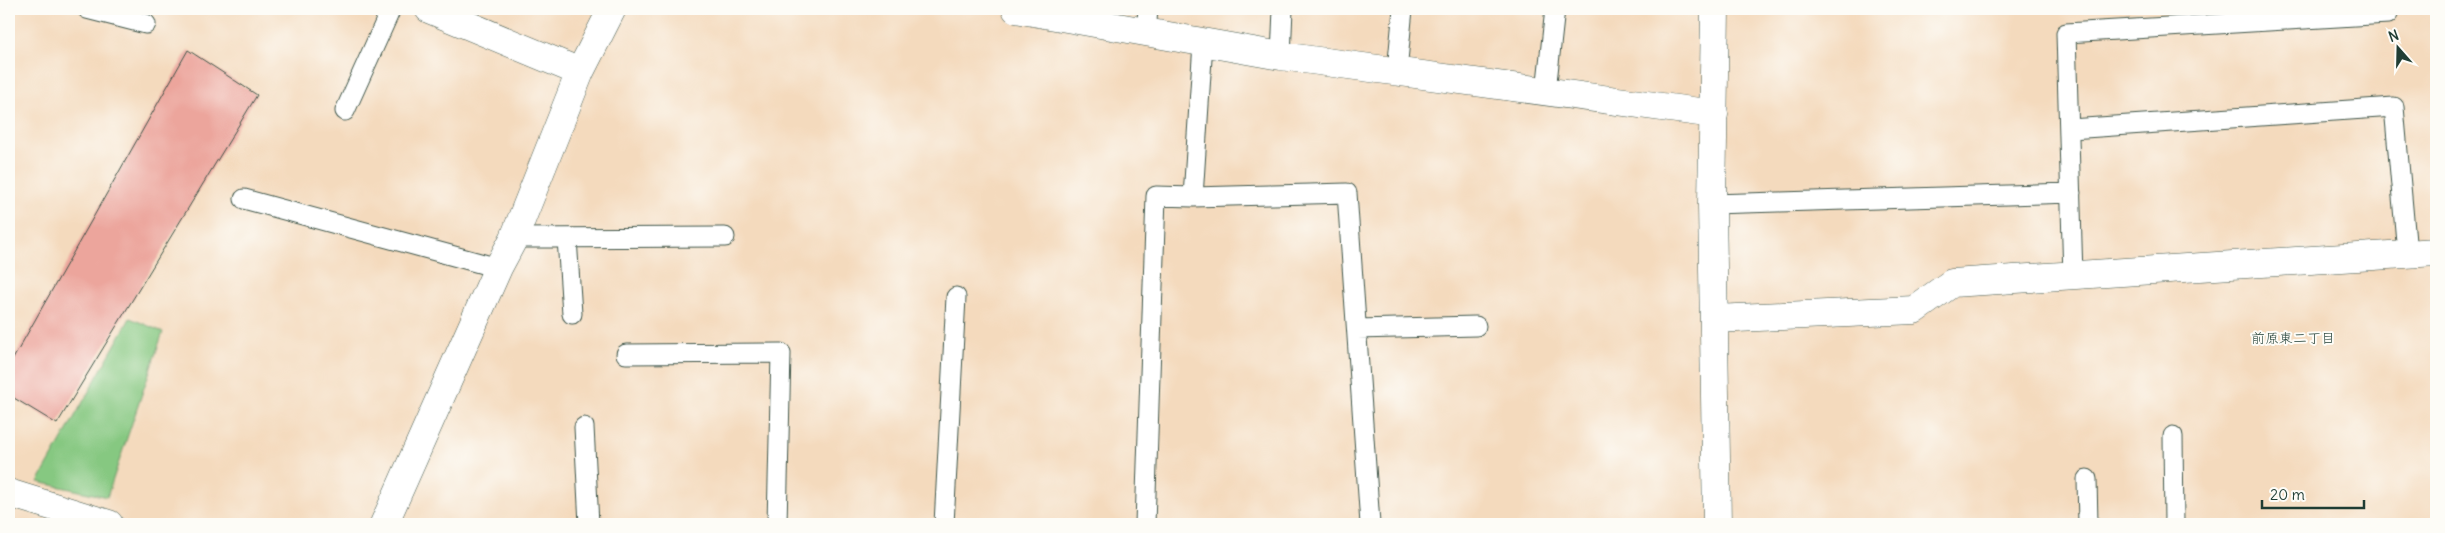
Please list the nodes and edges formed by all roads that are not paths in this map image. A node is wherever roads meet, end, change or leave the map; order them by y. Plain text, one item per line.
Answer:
1 (87, 9) edge
2 (391, 9) edge
3 (612, 9) edge
4 (1016, 9) edge
5 (1283, 9) edge
6 (1403, 9) edge
7 (1555, 9) edge
8 (1715, 9) edge
9 (2388, 9) edge
10 (433, 10) edge
11 (1147, 21) edge
12 (146, 24) dead end
13 (1203, 44) junction
14 (1281, 56) junction
15 (1396, 71) junction
16 (580, 72) junction
17 (1546, 91) junction
18 (345, 111) dead end
19 (1714, 114) junction
20 (2070, 129) junction
21 (2070, 193) junction
22 (1193, 196) junction
23 (244, 199) dead end
24 (1712, 204) junction
25 (726, 237) dead end
26 (514, 238) junction
27 (567, 238) junction
28 (2436, 252) edge
29 (2408, 253) junction
30 (498, 268) junction
31 (2073, 277) junction
32 (956, 297) dead end
33 (572, 314) dead end
34 (1715, 319) junction
35 (1476, 326) dead end
36 (1357, 329) junction
37 (626, 354) dead end
38 (584, 427) dead end
39 (2173, 436) dead end
40 (2088, 479) dead end
41 (11, 489) edge
42 (109, 524) edge
43 (384, 524) edge
44 (589, 524) edge
45 (777, 524) edge
46 (944, 524) edge
47 (1145, 524) edge
48 (1370, 524) edge
49 (1717, 524) edge
50 (2088, 524) edge
51 (2174, 524) edge

1 - 12 lane
2 - 18 lane
3 - 16 street
4 - 11 street
5 - 14 lane
6 - 15 lane
7 - 17 lane
8 - 19 street
9 - 20 lane
10 - 16 street
11 - 13 street
13 - 14 street
13 - 22 lane
14 - 15 street
15 - 17 street
16 - 26 street
17 - 19 street
19 - 24 street
20 - 21 lane
20 - 29 lane
21 - 24 lane
21 - 31 lane
22 - 36 lane
22 - 47 lane
23 - 30 lane
24 - 34 street
25 - 27 lane
26 - 27 lane
26 - 30 street
27 - 33 lane
28 - 29 street
29 - 31 street
30 - 43 street
31 - 34 street
32 - 46 lane
34 - 49 street
35 - 36 lane
36 - 48 lane
37 - 45 lane
38 - 44 lane
39 - 51 lane
40 - 50 lane
41 - 42 street

